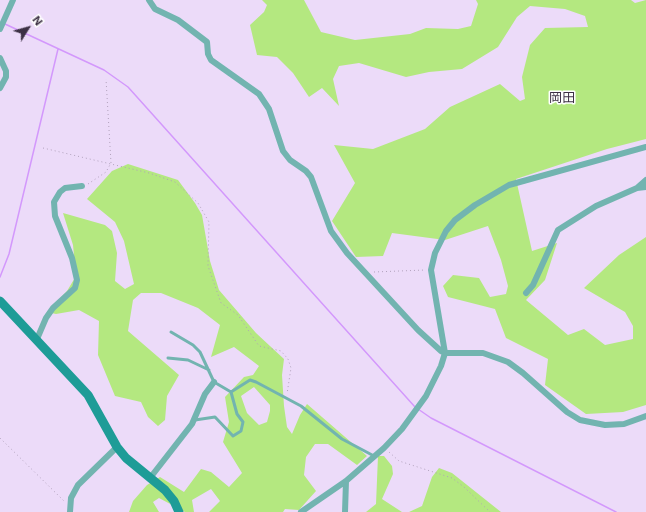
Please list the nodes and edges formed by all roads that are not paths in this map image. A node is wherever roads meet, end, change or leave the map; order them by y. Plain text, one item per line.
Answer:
1 (13, 0) edge
2 (149, 0) edge
3 (0, 29) edge
4 (0, 58) edge
5 (0, 88) edge
6 (646, 148) edge
7 (646, 180) edge
8 (82, 186) road end
9 (646, 187) edge
10 (637, 188) junction
11 (526, 293) dead end
12 (0, 301) edge
13 (171, 332) dead end
14 (37, 339) junction
15 (444, 353) junction
16 (168, 358) dead end
17 (209, 370) junction
18 (214, 382) junction
19 (231, 392) junction
20 (646, 416) edge
21 (195, 420) junction
22 (116, 447) junction
23 (374, 456) junction
24 (150, 478) junction
25 (346, 481) junction
26 (70, 509) edge
27 (179, 512) edge
28 (301, 512) edge
29 (345, 512) edge

1 - 3 street
2 - 15 street
4 - 5 street
6 - 15 street
7 - 10 street
8 - 14 street
9 - 10 street
10 - 11 street
12 - 14 street
13 - 17 lane
14 - 22 street
15 - 20 street
15 - 23 street
16 - 17 lane
17 - 18 lane
18 - 19 lane
18 - 21 street
19 - 21 lane
19 - 23 lane
21 - 24 street
22 - 24 street
22 - 26 street
23 - 25 street
24 - 27 street
25 - 28 street
25 - 29 street

